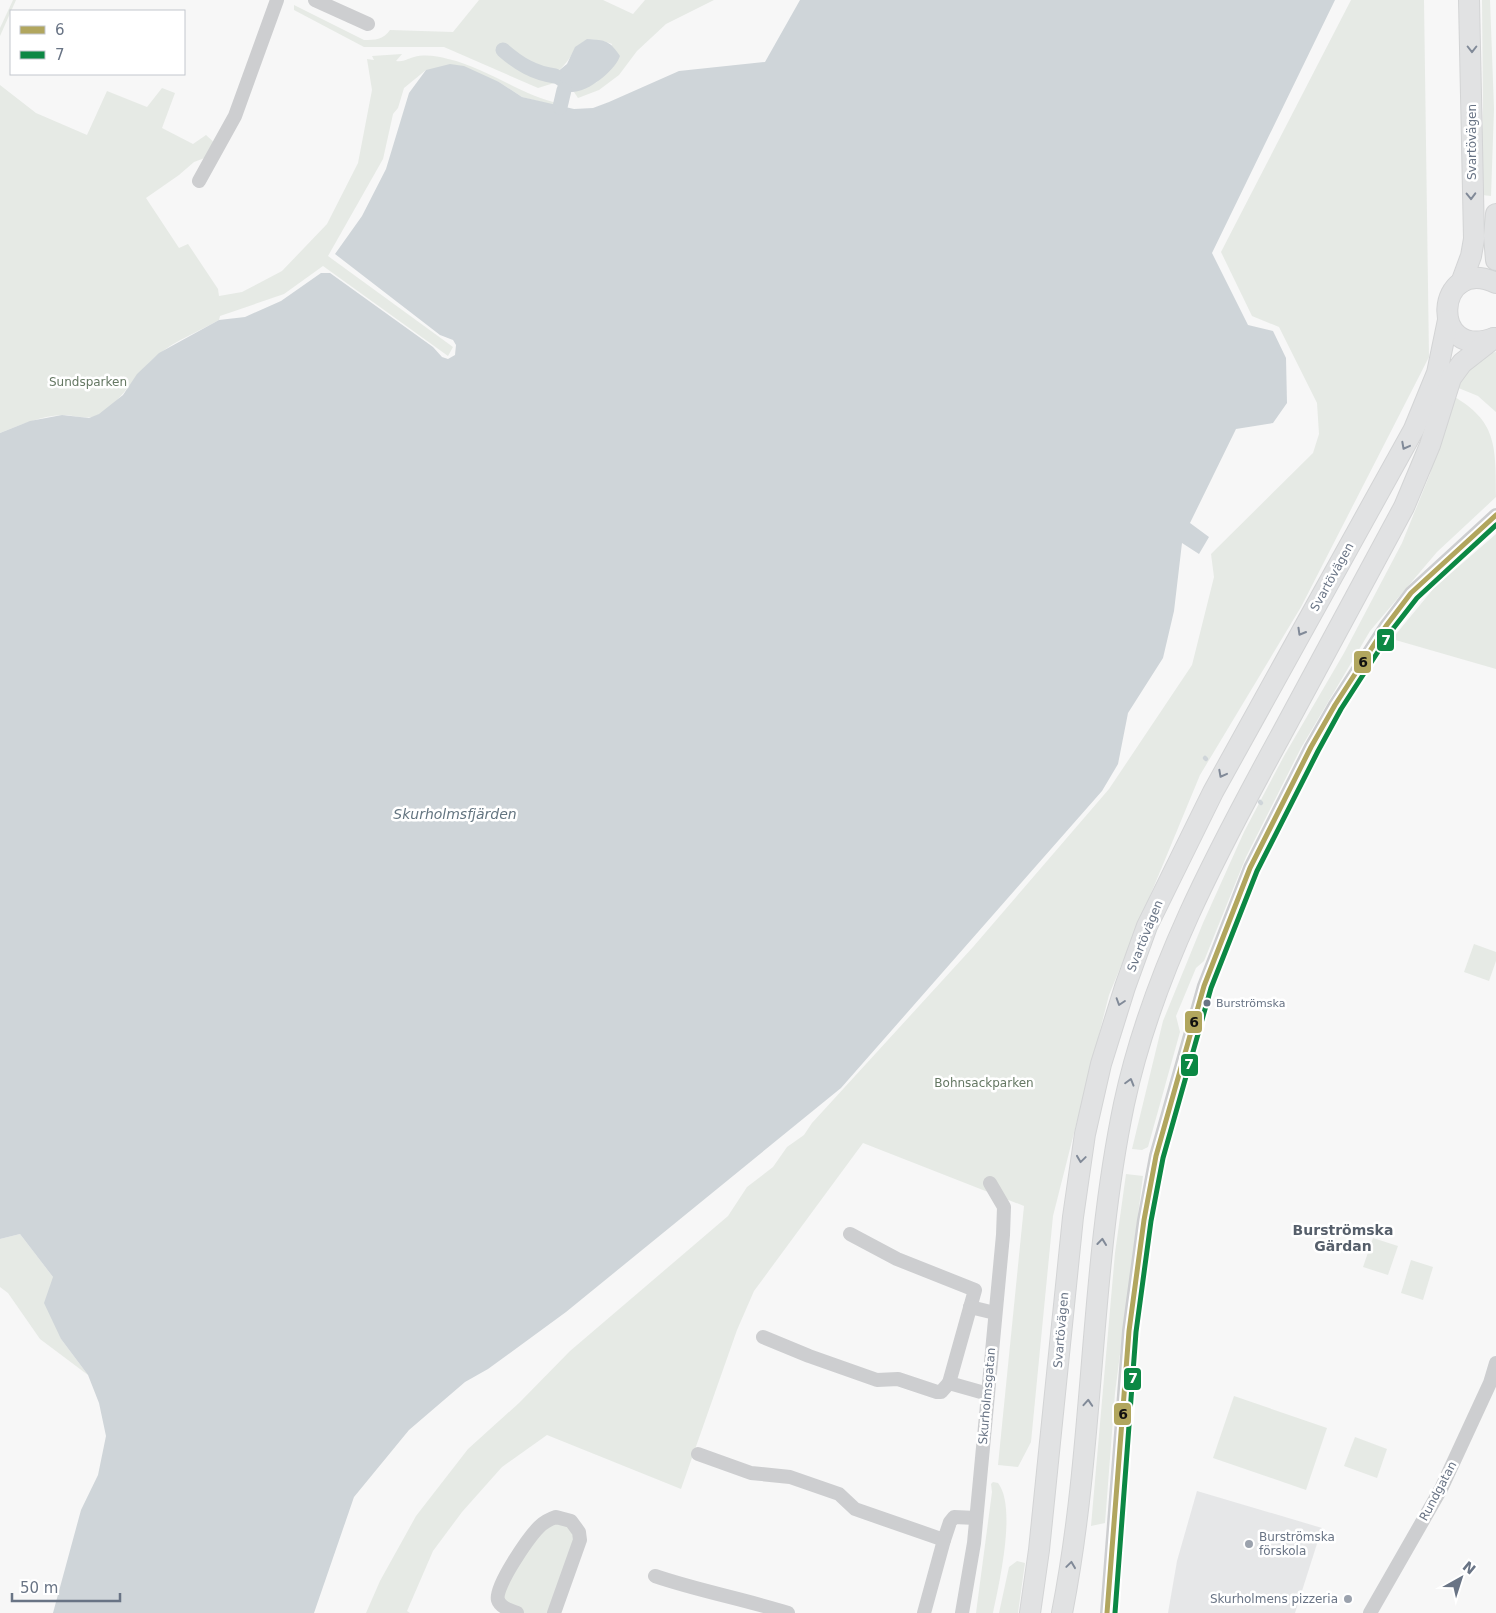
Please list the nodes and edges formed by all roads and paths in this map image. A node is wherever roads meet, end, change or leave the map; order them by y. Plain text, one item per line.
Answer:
1 (277, 0) edge
2 (315, 0) edge
3 (1469, 0) edge
4 (368, 24) dead end
5 (200, 181) dead end
6 (1496, 214) edge
7 (1496, 260) edge
8 (1461, 283) junction
9 (1496, 283) edge
10 (1448, 320) junction
11 (1495, 337) edge
12 (1444, 375) junction
13 (1434, 404) junction
14 (1496, 515) edge
15 (990, 1183) dead end
16 (850, 1234) dead end
17 (970, 1307) junction
18 (995, 1313) junction
19 (763, 1337) dead end
20 (1496, 1363) edge
21 (949, 1382) junction
22 (988, 1394) junction
23 (698, 1454) dead end
24 (976, 1518) junction
25 (944, 1540) junction
26 (655, 1576) dead end
27 (517, 1613) edge
28 (554, 1613) edge
29 (788, 1613) edge
30 (924, 1613) edge
31 (962, 1613) edge
32 (1030, 1613) edge
33 (1062, 1613) edge
34 (1107, 1613) edge
35 (1370, 1613) edge

1 - 5 street
2 - 4 street
3 -> 8 main road, Svartövägen
6 - 7 main road
8 - 9 main road
8 - 10 main road, Svartövägen
10 - 11 main road
10 - 12 main road, Svartövägen
11 - 12 main road, Svartövägen
12 - 13 main road, Svartövägen
13 -> 32 main road, Svartövägen
33 -> 13 main road, Svartövägen
14 - 34 street
15 - 18 street, Skurholmsgatan
16 - 17 street
17 - 18 street
17 - 21 street
18 - 22 street, Skurholmsgatan
19 - 21 street
20 - 35 street, Rundgatan
21 - 22 street
22 - 24 street, Skurholmsgatan
23 - 25 street
24 - 25 street
24 - 31 street, Skurholmsgatan
25 - 30 street
26 - 29 street
27 - 28 street

